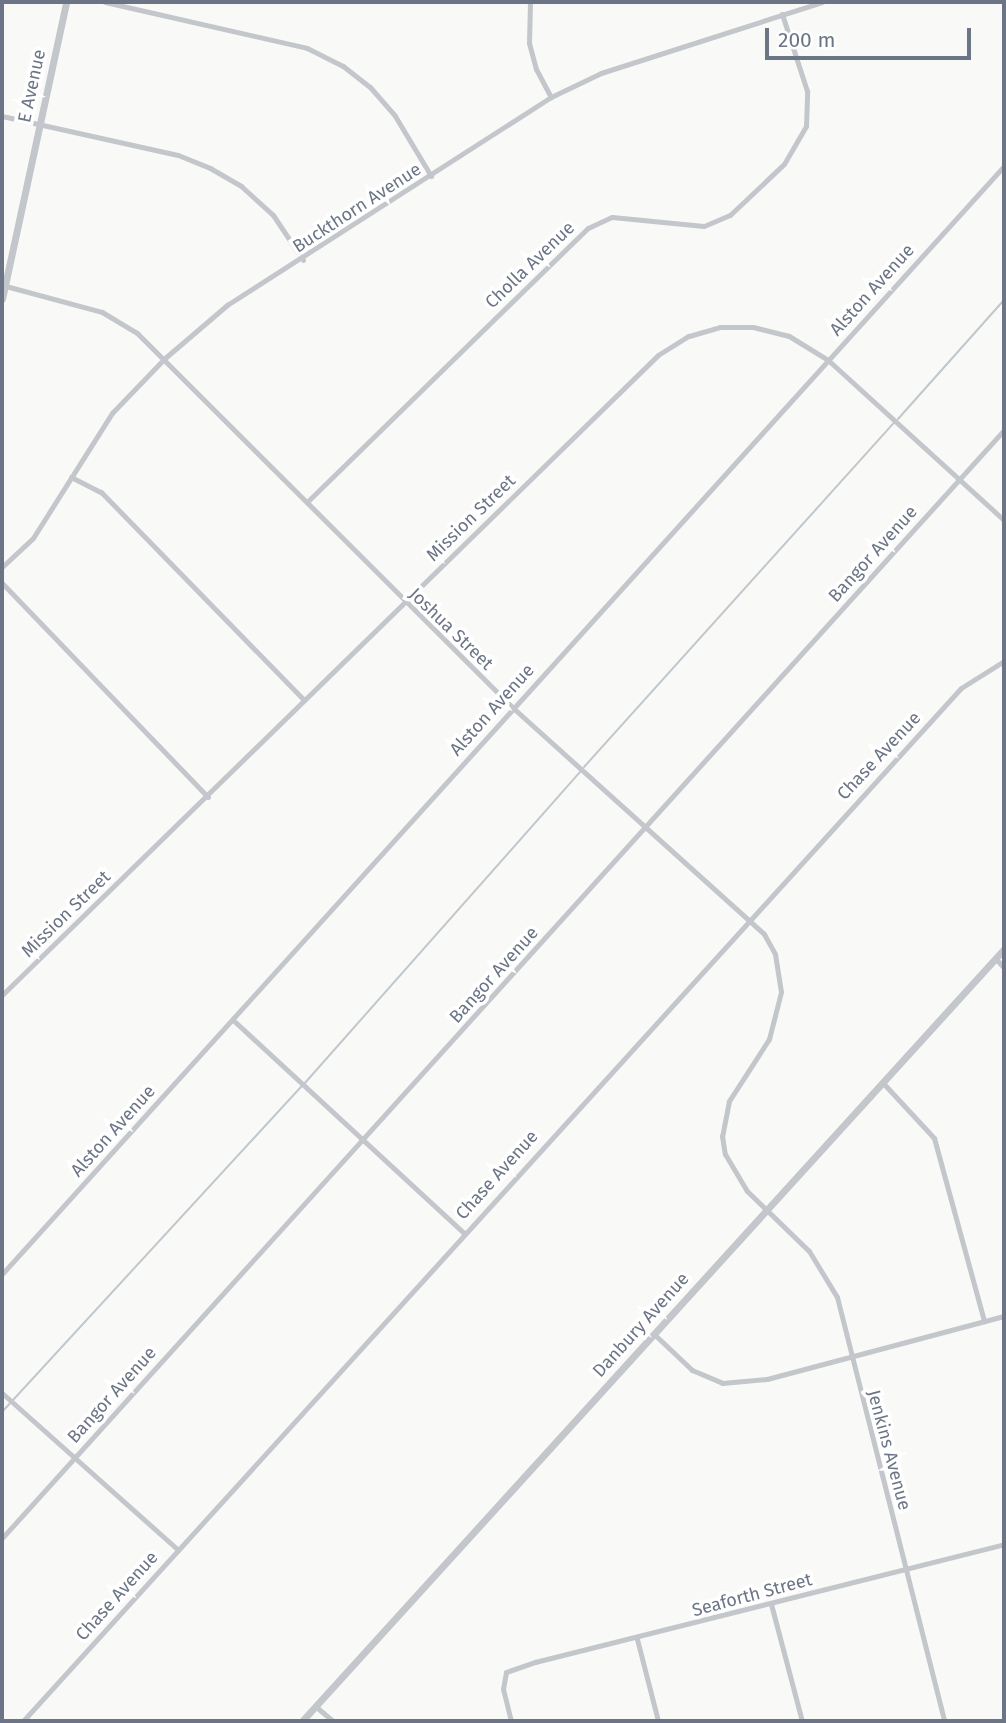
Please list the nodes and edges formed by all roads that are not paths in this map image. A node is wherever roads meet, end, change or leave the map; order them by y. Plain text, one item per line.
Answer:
1 (65, 2) edge
2 (105, 2) edge
3 (530, 2) edge
4 (822, 2) edge
5 (782, 14) junction
6 (551, 97) junction
7 (2, 116) edge
8 (40, 124) junction
9 (1004, 166) edge
10 (431, 176) junction
11 (303, 260) junction
12 (4, 285) edge
13 (2, 299) edge
14 (165, 358) junction
15 (828, 360) junction
16 (1004, 429) edge
17 (71, 477) junction
18 (958, 481) junction
19 (308, 501) junction
20 (1004, 520) edge
21 (2, 567) edge
22 (2, 583) edge
23 (404, 603) junction
24 (1004, 661) edge
25 (303, 699) junction
26 (512, 707) junction
27 (208, 797) junction
28 (645, 829) junction
29 (748, 918) junction
30 (1004, 949) edge
31 (996, 959) junction
32 (1004, 968) edge
33 (2, 995) edge
34 (233, 1020) junction
35 (884, 1084) junction
36 (364, 1140) junction
37 (766, 1208) junction
38 (464, 1233) junction
39 (2, 1274) edge
40 (1004, 1316) edge
41 (984, 1321) junction
42 (655, 1335) junction
43 (849, 1357) junction
44 (2, 1393) edge
45 (74, 1458) junction
46 (2, 1538) edge
47 (1004, 1544) edge
48 (178, 1550) junction
49 (906, 1569) junction
50 (771, 1604) junction
51 (637, 1639) junction
52 (316, 1706) junction
53 (23, 1721) edge
54 (302, 1721) edge
55 (332, 1721) edge
56 (511, 1721) edge
57 (658, 1721) edge
58 (802, 1721) edge
59 (944, 1721) edge

1 - 8 street, E Avenue
2 - 10 street
3 - 6 street
4 - 5 street, Buckthorn Avenue
5 - 6 street, Buckthorn Avenue
5 - 19 street, Cholla Avenue
6 - 10 street, Buckthorn Avenue
7 - 8 street
8 - 11 street
8 - 12 street, E Avenue
9 - 15 street, Alston Avenue
10 - 11 street, Buckthorn Avenue
11 - 14 street, Buckthorn Avenue
12 - 13 street, E Avenue
12 - 14 street, Joshua Street
14 - 17 street, Buckthorn Avenue
14 - 19 street, Joshua Street
15 - 18 street, Mission Street
15 - 23 street, Mission Street
15 - 26 street, Alston Avenue
16 - 18 street, Bangor Avenue
17 - 21 street, Buckthorn Avenue
17 - 25 street
18 - 20 street, Mission Street
18 - 28 street, Bangor Avenue
19 - 23 street, Joshua Street
22 - 27 street
23 - 25 street, Mission Street
23 - 26 street, Joshua Street
24 - 29 street, Chase Avenue
25 - 27 street, Mission Street
26 - 28 street, Joshua Street
26 - 34 street, Alston Avenue
27 - 33 street, Mission Street
28 - 29 street, Joshua Street
28 - 36 street, Bangor Avenue
29 - 37 street, Joshua Street
29 - 38 street, Chase Avenue
30 - 31 street, Danbury Avenue
31 - 32 street
31 - 35 street, Danbury Avenue
34 - 36 street
34 - 39 street, Alston Avenue
35 - 37 street, Danbury Avenue
35 - 41 street
36 - 38 street
36 - 45 street, Bangor Avenue
37 - 42 street, Danbury Avenue
37 - 43 street, Jenkins Avenue
38 - 48 street, Chase Avenue
40 - 41 street
41 - 43 street
42 - 43 street
42 - 52 street, Danbury Avenue
43 - 49 street, Jenkins Avenue
44 - 45 street
45 - 46 street, Bangor Avenue
45 - 48 street
47 - 49 street, Seaforth Street
48 - 53 street, Chase Avenue
49 - 50 street, Seaforth Street
49 - 59 street, Jenkins Avenue
50 - 51 street, Seaforth Street
50 - 58 street
51 - 56 street, Seaforth Street
51 - 57 street
52 - 54 street, Danbury Avenue
52 - 55 street

